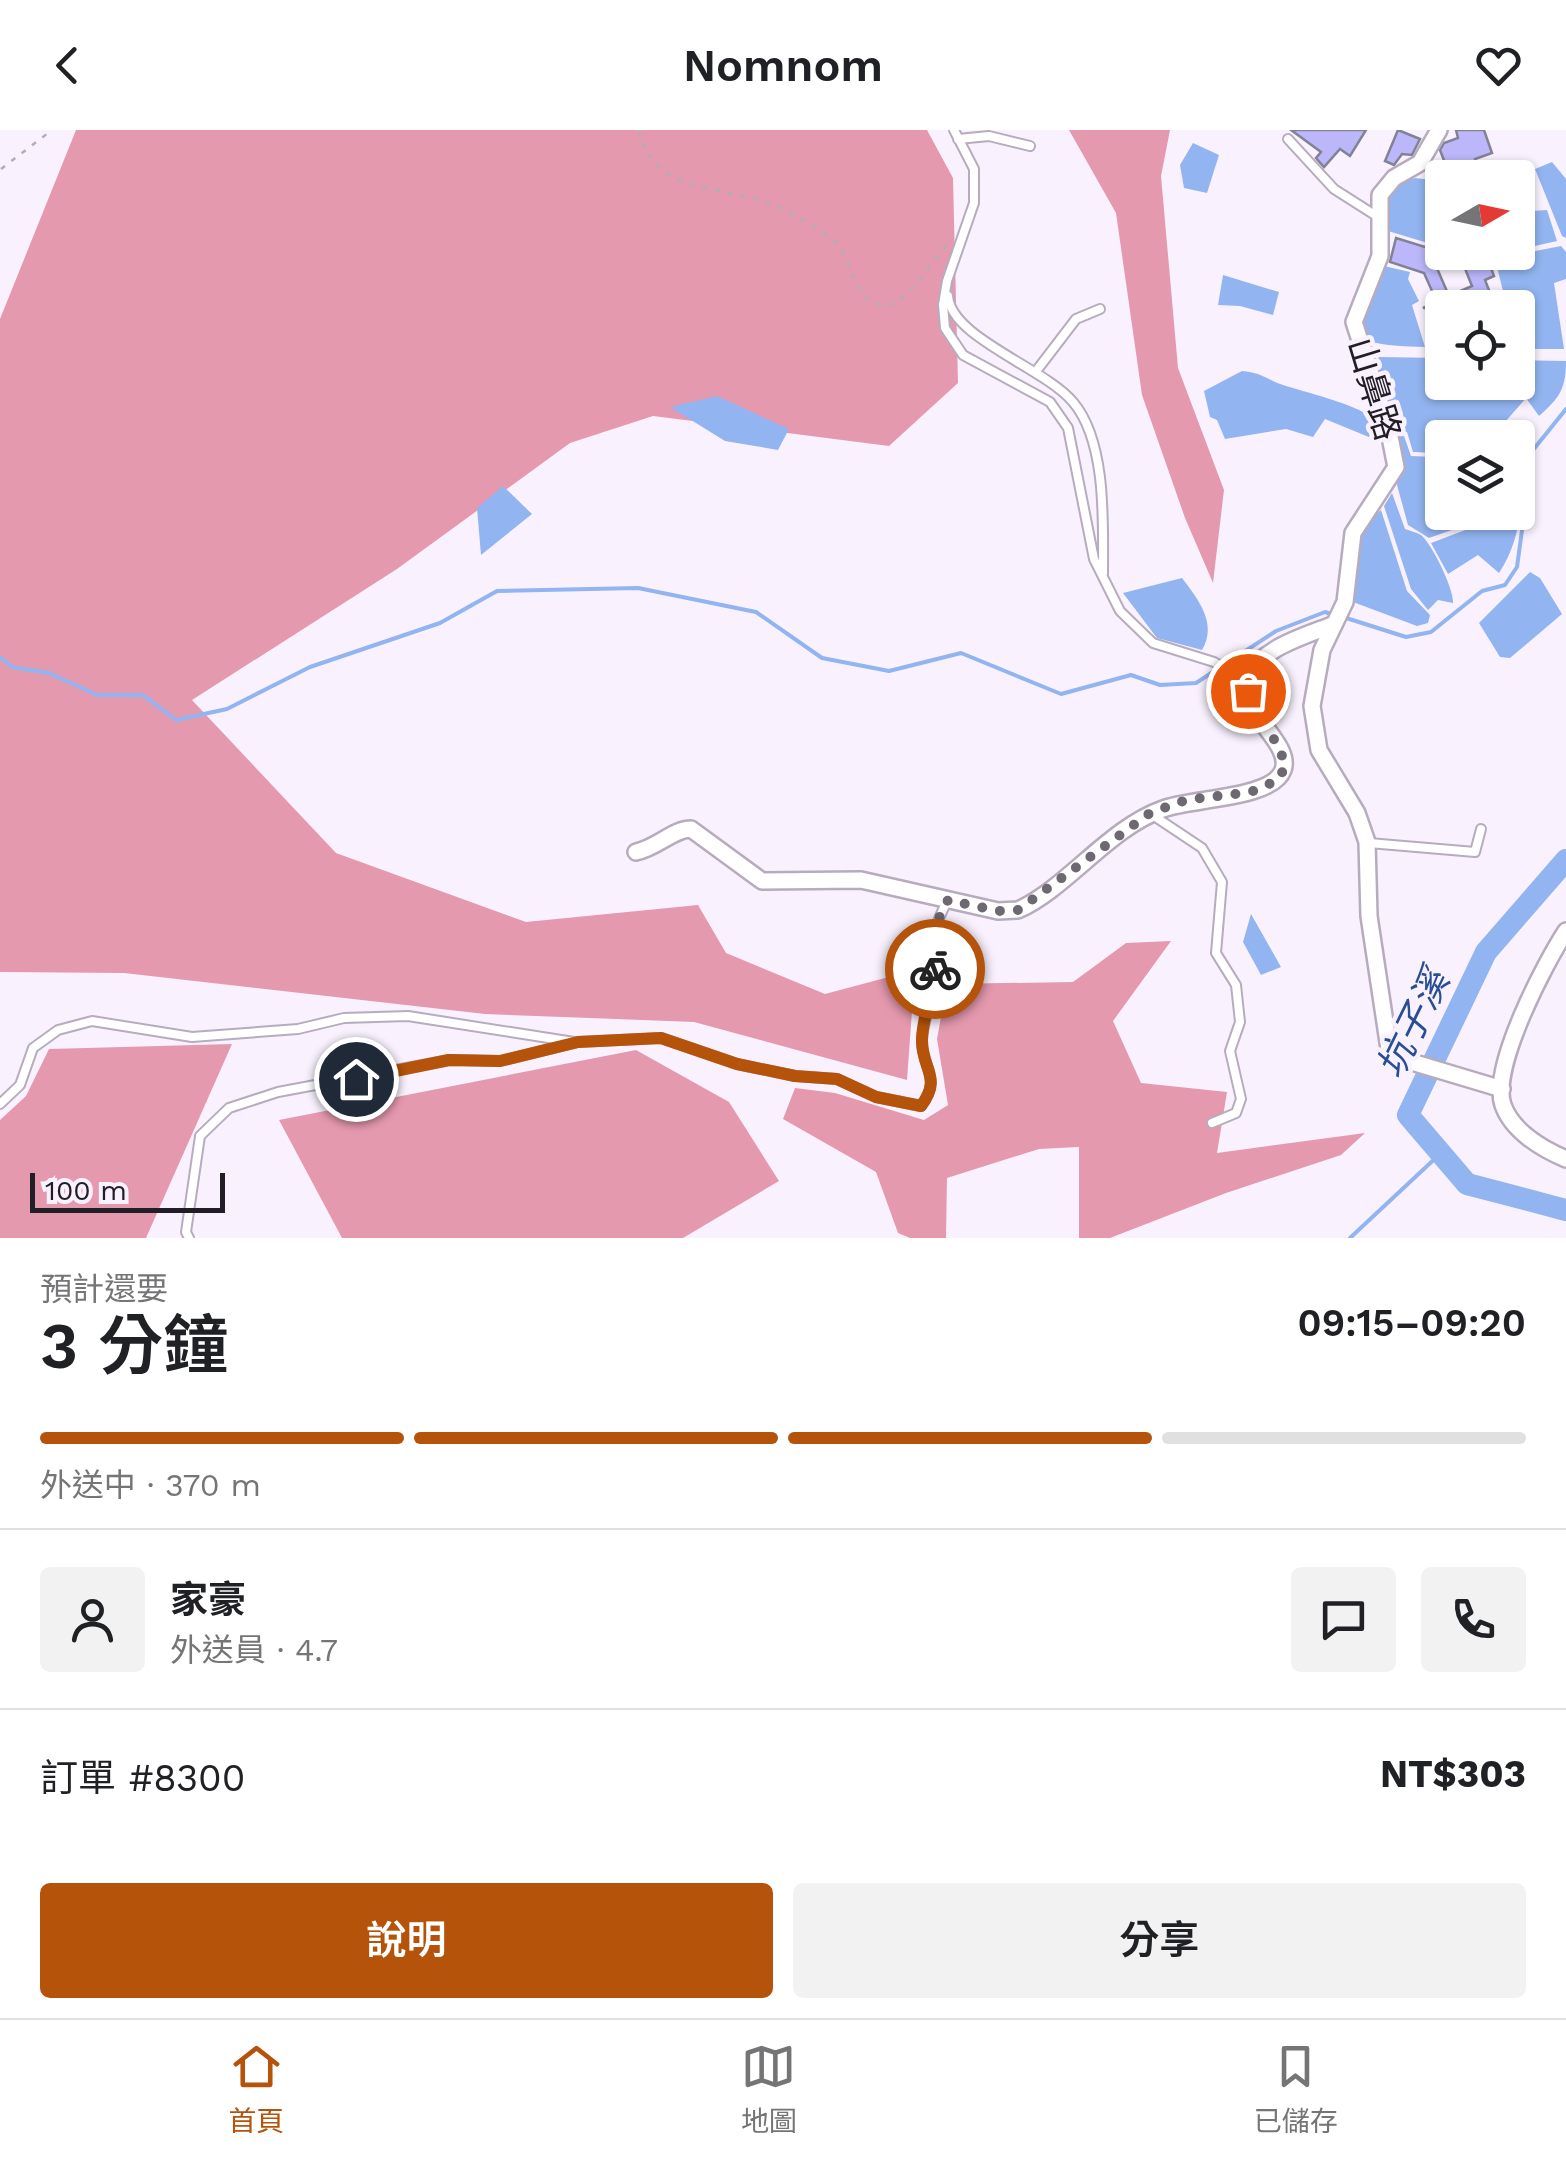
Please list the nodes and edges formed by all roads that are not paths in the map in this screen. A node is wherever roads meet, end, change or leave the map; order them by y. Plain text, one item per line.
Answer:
1 (1439, 130) edge
2 (956, 134) edge
3 (1288, 138) dead end
4 (1030, 146) dead end
5 (1380, 218) junction
6 (947, 281) junction
7 (1100, 309) dead end
8 (1037, 370) junction
9 (1102, 579) junction
10 (1337, 617) junction
11 (1243, 680) junction
12 (1150, 813) junction
13 (1481, 829) dead end
14 (1368, 842) junction
15 (636, 852) dead end
16 (948, 900) junction
17 (1566, 932) edge
18 (578, 1042) junction
19 (1502, 1090) junction
20 (0, 1104) edge
21 (1212, 1123) dead end
22 (1566, 1159) edge
23 (189, 1238) edge

1 - 5 street, 山鼻路
2 - 4 lane
2 - 6 lane
3 - 5 lane
5 - 10 street, 山鼻路
6 - 8 lane
6 - 9 lane
7 - 8 lane
8 - 9 lane
9 - 11 lane
10 - 11 street
10 - 14 street, 山鼻路
11 - 12 street
12 - 16 street
12 - 21 lane
13 - 14 lane
14 - 19 street
15 - 16 street
16 - 18 lane
17 - 19 street
18 - 20 lane
18 - 23 lane
19 - 22 street

